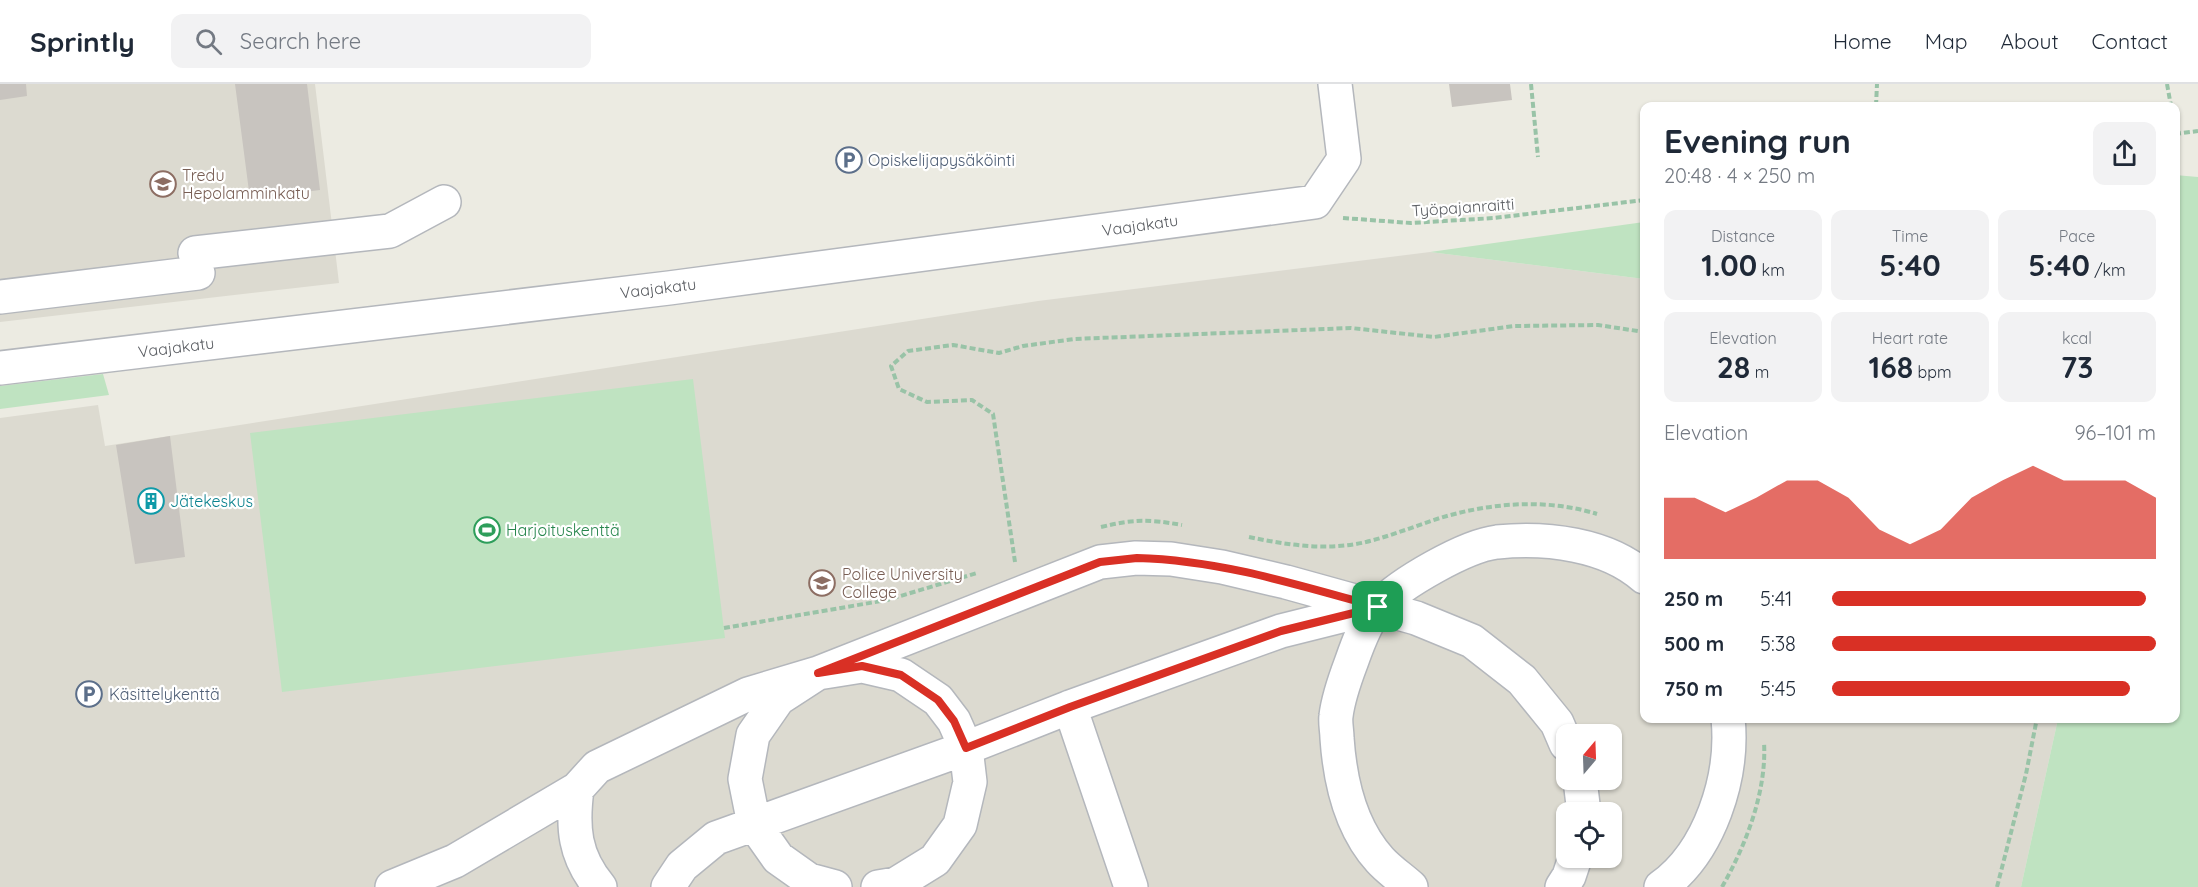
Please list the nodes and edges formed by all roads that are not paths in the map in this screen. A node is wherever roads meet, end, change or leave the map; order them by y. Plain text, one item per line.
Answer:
1 (1335, 84) edge
2 (444, 202) dead end
3 (0, 297) edge
4 (0, 368) edge
5 (1640, 573) edge
6 (1378, 607) junction
7 (818, 673) junction
8 (1070, 707) junction
9 (1728, 723) edge
10 (1557, 724) edge
11 (966, 748) junction
12 (577, 789) junction
13 (754, 824) junction
14 (1572, 868) edge
15 (392, 887) edge
16 (600, 887) edge
17 (668, 887) edge
18 (835, 887) edge
19 (878, 887) edge
20 (1131, 887) edge
21 (1411, 887) edge
22 (1562, 887) edge
23 (1661, 887) edge

1 - 4 street, Vaajakatu
2 - 3 street
5 - 6 street
6 - 7 street
6 - 8 street
6 - 10 street
6 - 21 street
7 - 11 street
7 - 12 street
7 - 13 street
8 - 11 street
8 - 20 street
9 - 23 street
11 - 13 street
11 - 19 street
12 - 15 street
12 - 16 street
13 - 17 street
13 - 18 street
14 - 22 street

